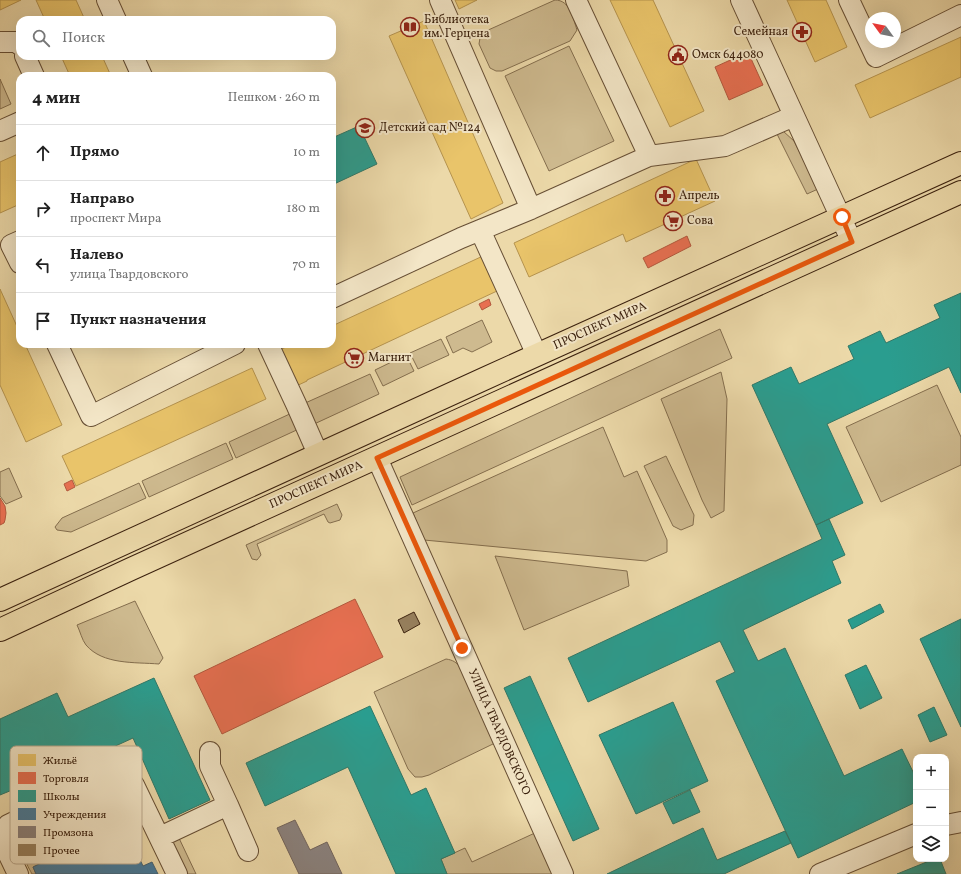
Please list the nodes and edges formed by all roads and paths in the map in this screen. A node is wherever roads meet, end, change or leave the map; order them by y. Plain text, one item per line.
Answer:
1 (107, 0) edge
2 (440, 0) edge
3 (576, 0) edge
4 (741, 0) edge
5 (849, 0) edge
6 (961, 15) edge
7 (114, 16) edge
8 (0, 42) edge
9 (16, 42) edge
10 (27, 60) edge
11 (135, 60) edge
12 (32, 72) edge
13 (140, 72) edge
14 (794, 116) junction
15 (16, 124) edge
16 (0, 131) edge
17 (649, 156) junction
18 (961, 163) edge
19 (961, 192) edge
20 (531, 209) junction
21 (842, 217) junction
22 (480, 230) junction
23 (852, 242) junction
24 (10, 245) edge
25 (16, 256) edge
26 (336, 296) edge
27 (59, 348) edge
28 (227, 348) edge
29 (270, 348) edge
30 (536, 355) junction
31 (318, 454) junction
32 (377, 458) junction
33 (0, 600) edge
34 (0, 630) edge
35 (210, 752) dead end
36 (142, 801) edge
37 (228, 805) junction
38 (961, 822) edge
39 (10, 824) edge
40 (949, 824) edge
41 (913, 835) edge
42 (160, 837) junction
43 (248, 851) dead end
44 (10, 858) edge
45 (13, 864) edge
46 (18, 874) edge
47 (177, 874) edge
48 (563, 874) edge
49 (820, 874) edge

1 - 7 street
2 - 20 street
3 - 17 street
4 - 14 street
5 - 6 street
8 - 9 street
10 - 12 street
11 - 13 street
14 - 17 street
14 - 21 street
15 - 16 street
17 - 20 street
18 - 21 main road, ПРОСПЕКТ МИРА
19 - 23 main road, ПРОСПЕКТ МИРА
20 - 22 street
21 - 23 street
21 - 30 main road, ПРОСПЕКТ МИРА
22 - 26 street
22 - 30 street
23 - 32 main road, ПРОСПЕКТ МИРА
24 - 25 street
27 - 28 street
29 - 31 street
30 - 31 main road, ПРОСПЕКТ МИРА
31 - 33 main road, ПРОСПЕКТ МИРА
32 - 34 main road, ПРОСПЕКТ МИРА
32 - 48 street, УЛИЦА ТВАРДОВСКОГО
35 - 37 street
36 - 42 street
37 - 42 street
37 - 43 street
38 - 40 street
39 - 44 street
41 - 49 street
42 - 47 street
45 - 46 street

